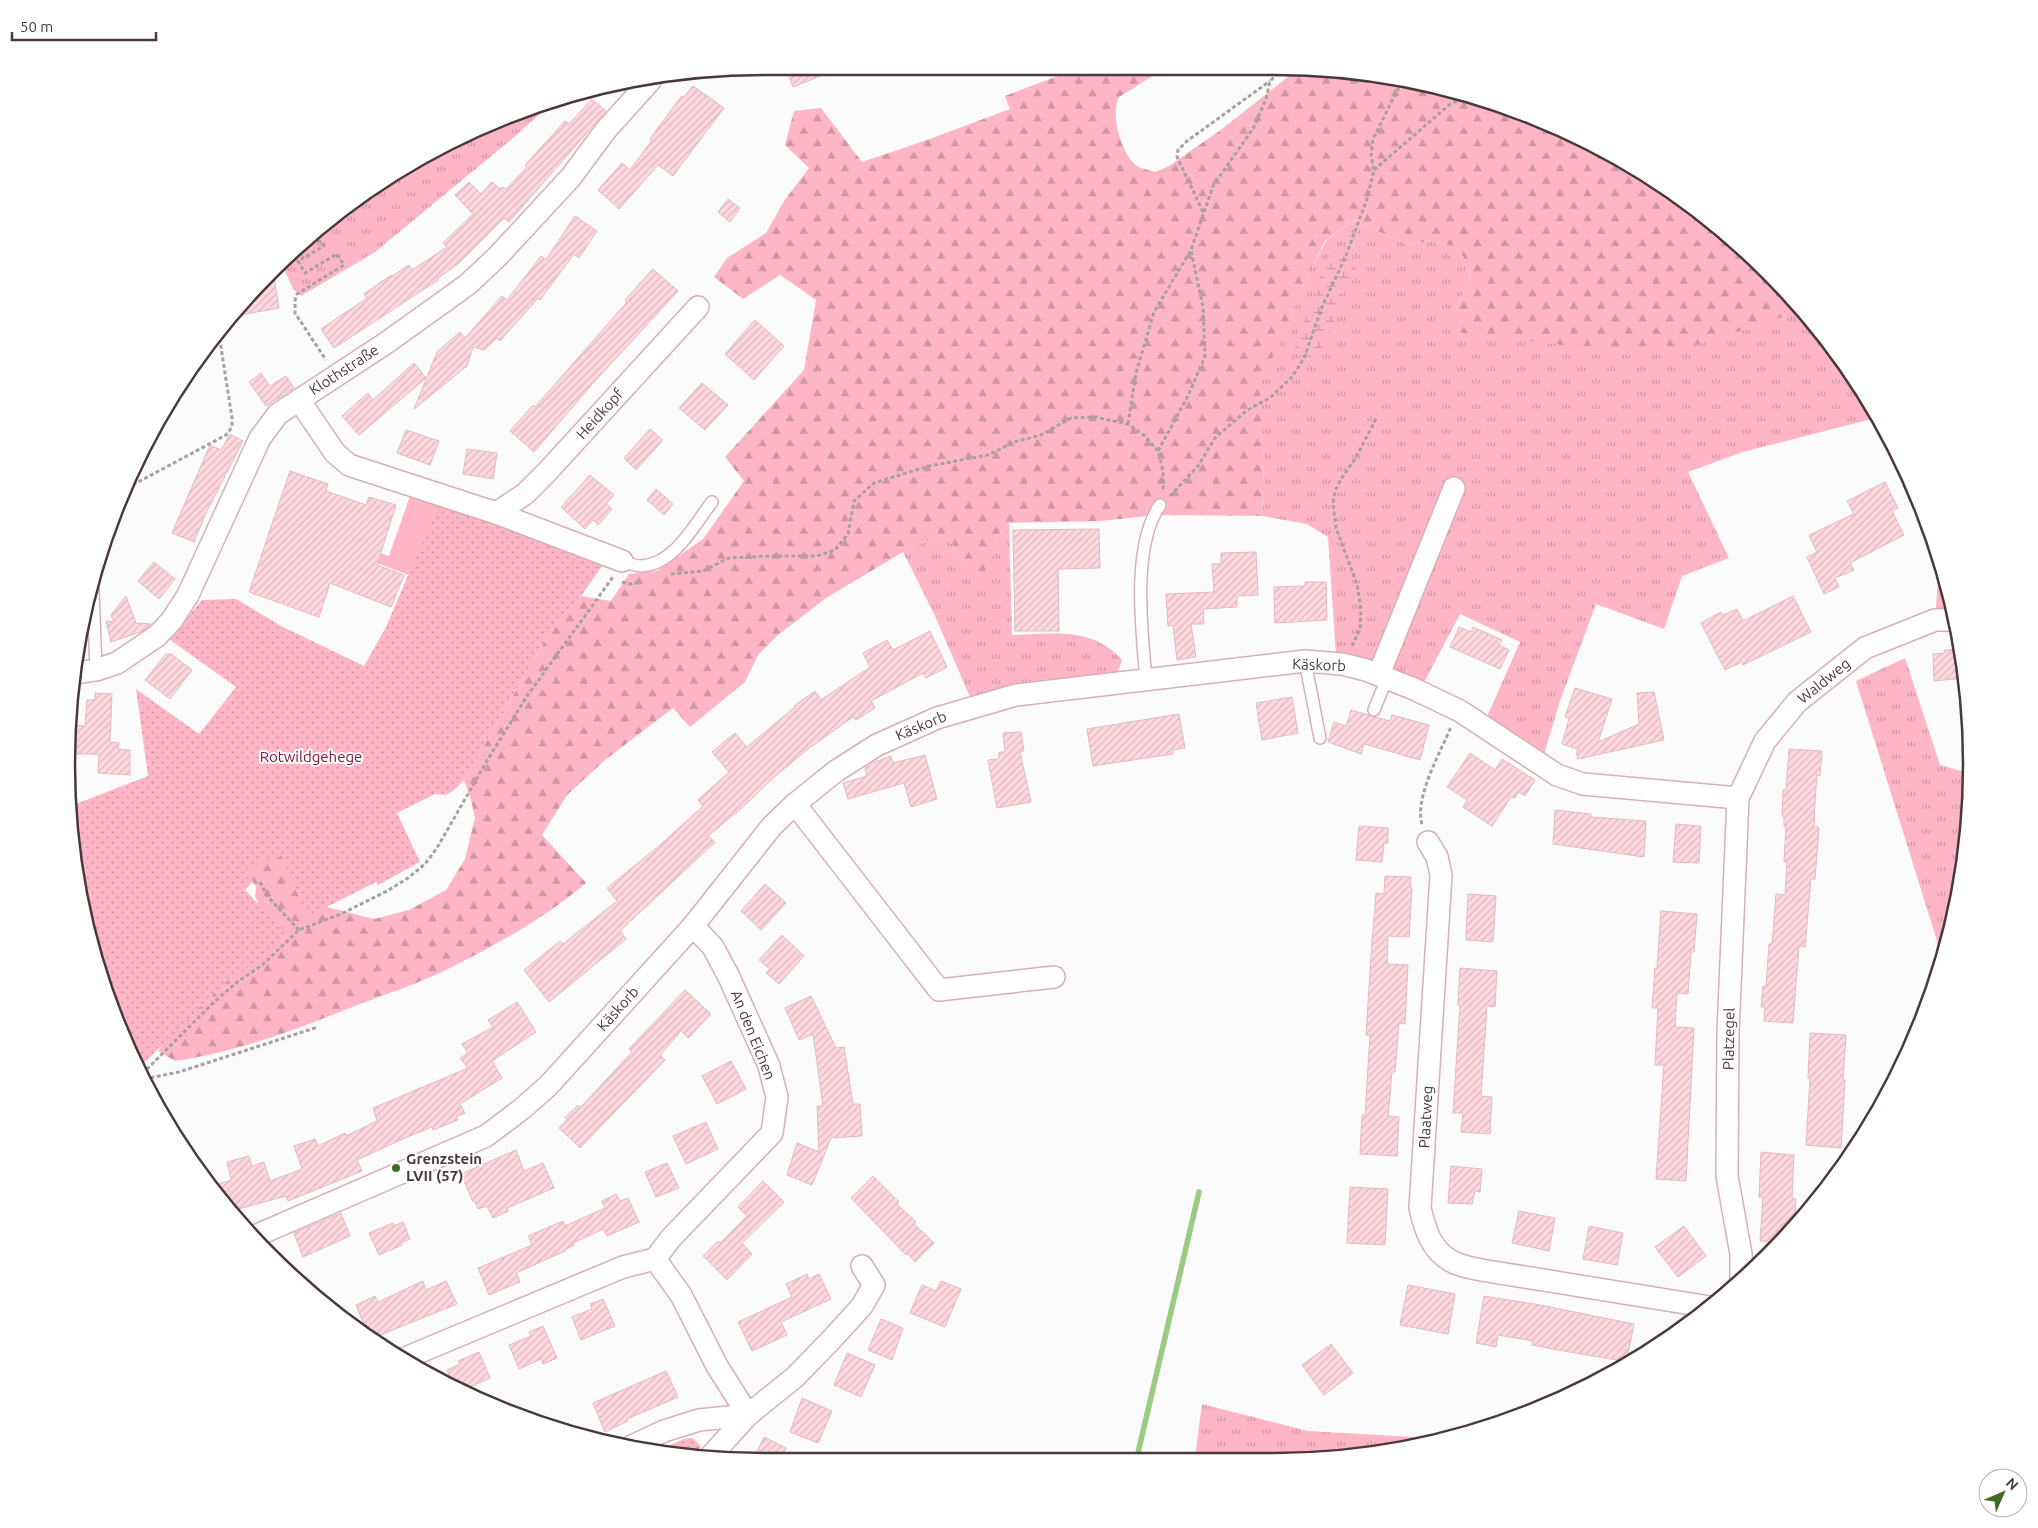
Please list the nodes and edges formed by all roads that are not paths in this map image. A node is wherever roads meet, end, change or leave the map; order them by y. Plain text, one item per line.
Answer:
1 (646, 85) edge
2 (698, 307) dead end
3 (299, 400) junction
4 (1454, 488) dead end
5 (712, 502) dead end
6 (1160, 504) road end
7 (496, 513) junction
8 (617, 570) joint
9 (90, 619) edge
10 (1948, 620) edge
11 (1305, 662) junction
12 (86, 671) edge
13 (1383, 676) junction
14 (1146, 680) junction
15 (1374, 710) dead end
16 (1320, 738) dead end
17 (1738, 798) junction
18 (795, 804) junction
19 (1428, 842) road end
20 (693, 926) junction
21 (1054, 977) dead end
22 (261, 1234) edge
23 (655, 1259) junction
24 (862, 1266) dead end
25 (1740, 1270) edge
26 (1700, 1305) edge
27 (412, 1356) edge
28 (748, 1415) junction
29 (641, 1442) edge
30 (715, 1452) edge

1 - 3 street, Klothstraße
2 - 7 street, Heidkopf
3 - 7 street
3 - 12 street, Klothstraße
4 - 13 street
5 - 8 lane
6 - 14 lane
7 - 8 street
9 - 12 lane
10 - 17 street, Waldweg
11 - 13 street, Käskorb
11 - 14 street, Käskorb
11 - 16 lane
13 - 15 lane
13 - 17 street, Käskorb
14 - 18 street, Käskorb
17 - 25 street, Platzegel
18 - 20 street, Käskorb
18 - 21 street
19 - 26 street, Plaatweg
20 - 22 street, Käskorb
20 - 23 street, An den Eichen
23 - 27 street
23 - 28 street
24 - 28 street
28 - 29 street
28 - 30 street

